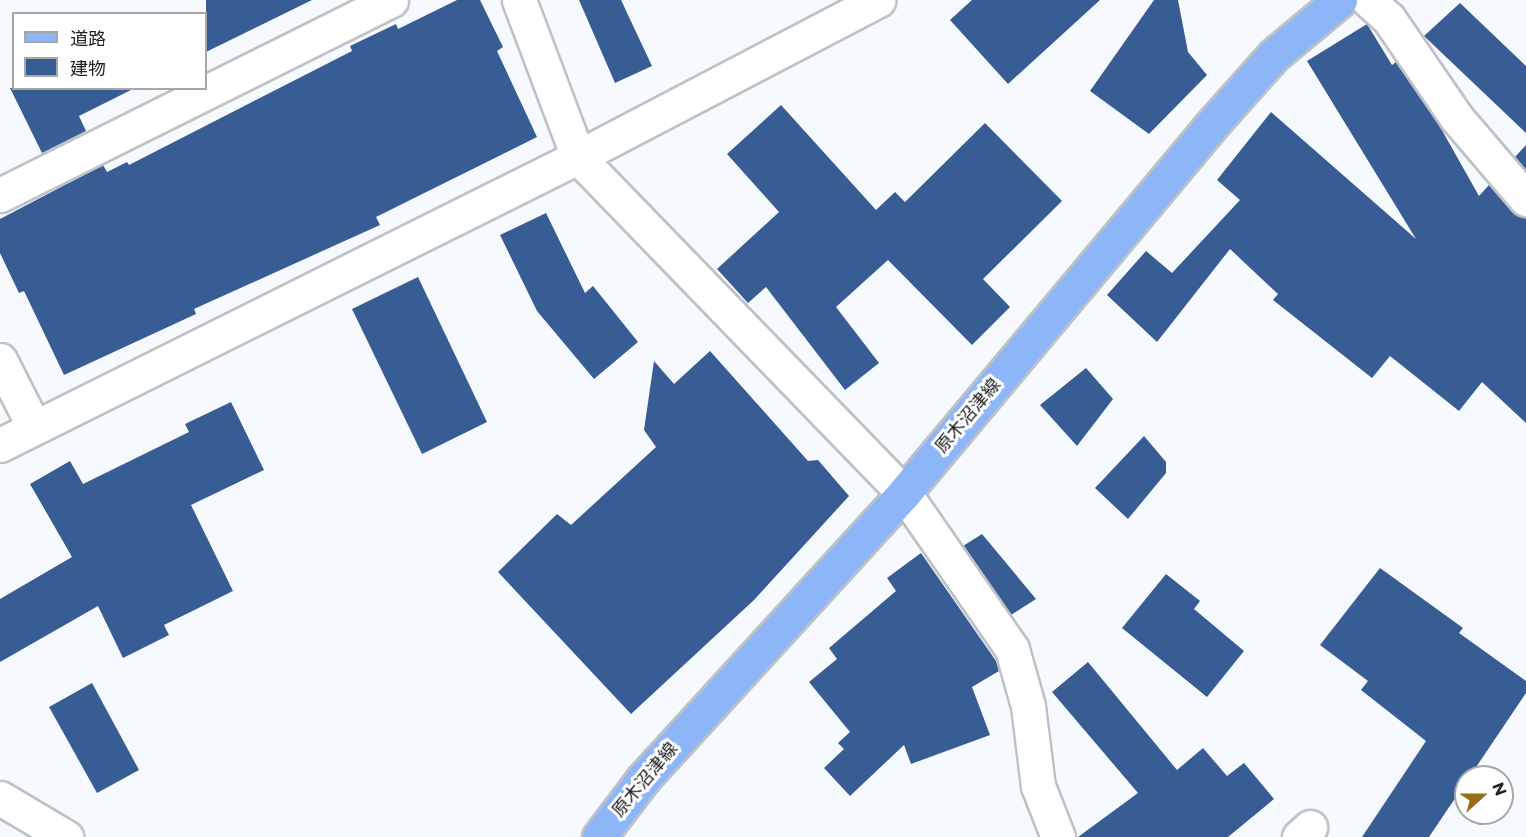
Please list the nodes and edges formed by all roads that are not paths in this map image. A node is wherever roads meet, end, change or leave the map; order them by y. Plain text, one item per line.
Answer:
1 (391, 0) edge
2 (519, 0) edge
3 (879, 0) edge
4 (1340, 0) edge
5 (1368, 0) edge
6 (578, 157) junction
7 (0, 195) edge
8 (1526, 199) edge
9 (0, 360) edge
10 (34, 428) junction
11 (0, 445) edge
12 (904, 493) junction
13 (0, 798) edge
14 (66, 837) edge
15 (599, 837) edge
16 (1058, 837) edge

1 - 7 street
2 - 6 street
3 - 6 street
4 - 12 main road, 原木沼津線
5 - 8 street
6 - 10 street
6 - 12 street
9 - 10 street
10 - 11 street
12 - 15 main road, 原木沼津線
12 - 16 street
13 - 14 street

